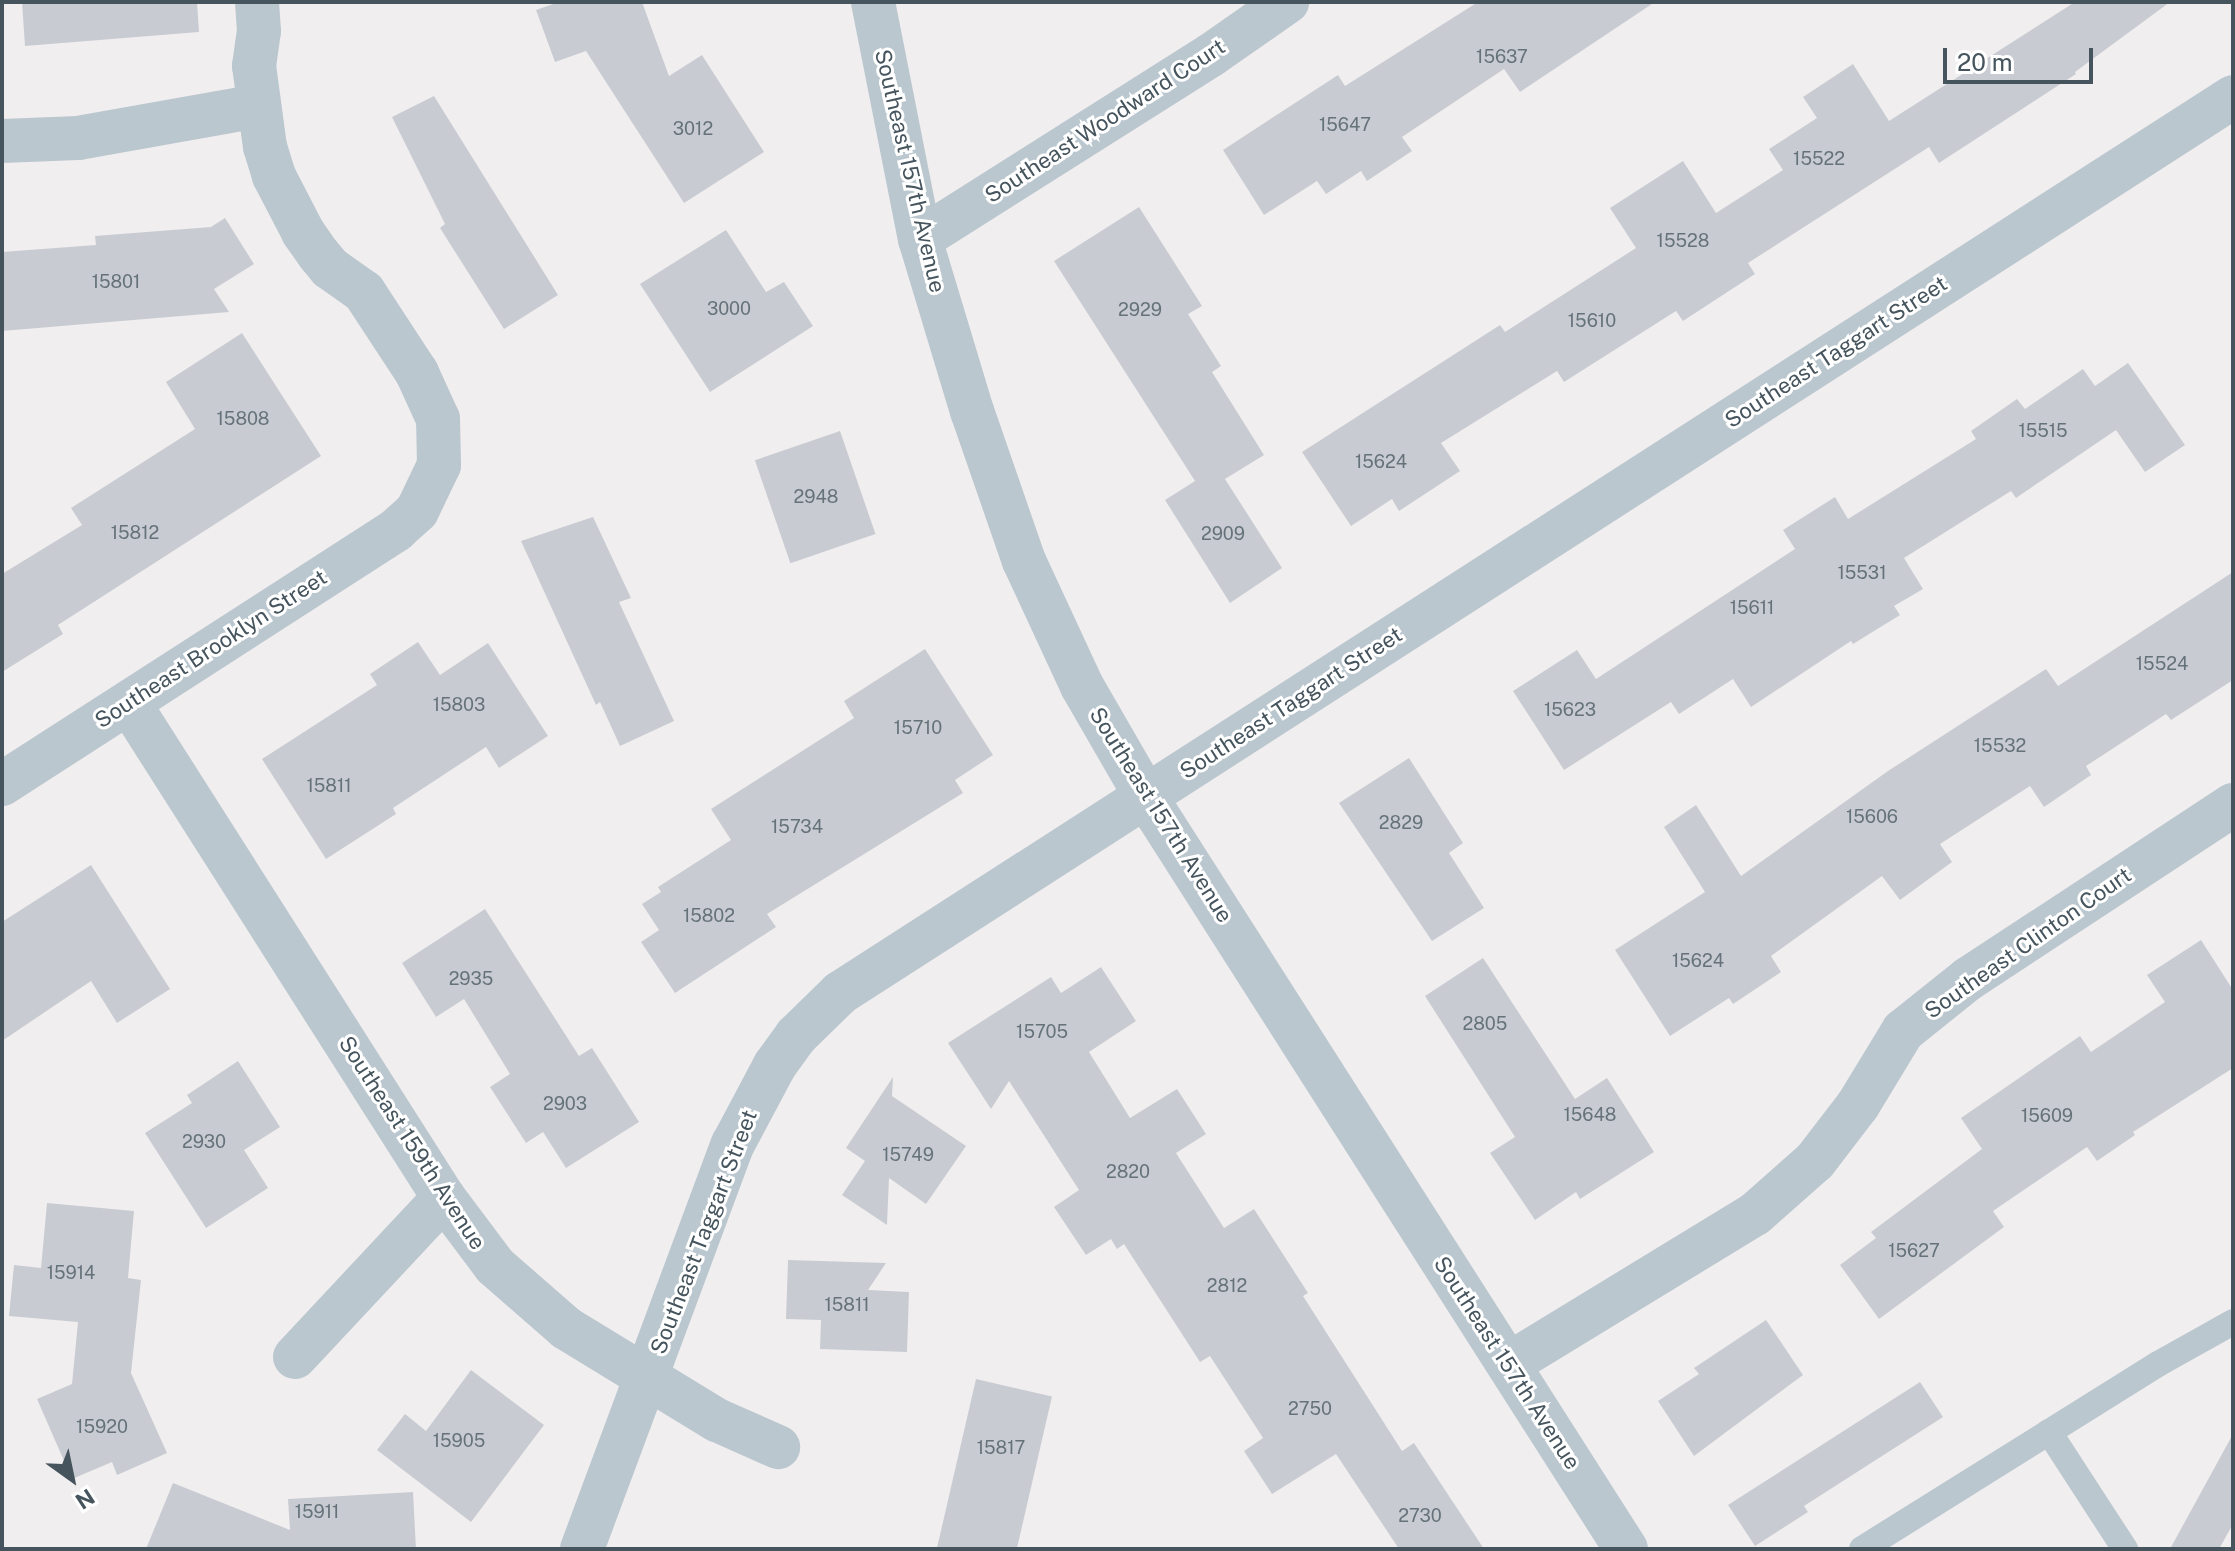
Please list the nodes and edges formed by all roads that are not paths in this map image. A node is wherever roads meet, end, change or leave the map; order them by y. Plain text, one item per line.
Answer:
1 (257, 2) edge
2 (873, 2) edge
3 (1287, 2) edge
4 (2233, 97) edge
5 (258, 106) junction
6 (2, 141) edge
7 (920, 239) junction
8 (129, 703) junction
9 (2, 784) edge
10 (1146, 797) junction
11 (2233, 805) edge
12 (444, 1198) junction
13 (2233, 1322) edge
14 (295, 1357) dead end
15 (1509, 1364) junction
16 (648, 1378) junction
17 (2049, 1432) junction
18 (778, 1447) dead end
19 (582, 1549) edge
20 (1626, 1549) edge
21 (1862, 1549) edge
22 (2125, 1549) edge

1 - 5 street
2 - 7 street, Southeast 157th Avenue
3 - 7 street, Southeast Woodward Court
4 - 10 street, Southeast Taggart Street
5 - 6 street
5 - 8 street, Southeast Brooklyn Street
7 - 10 street, Southeast 157th Avenue
8 - 9 street, Southeast Brooklyn Street
8 - 12 street, Southeast 159th Avenue
10 - 15 street, Southeast 157th Avenue
10 - 16 street, Southeast Taggart Street
11 - 15 street, Southeast Clinton Court
12 - 14 street
12 - 16 street, Southeast 159th Avenue
13 - 17 lane
15 - 20 street, Southeast 157th Avenue
16 - 18 street, Southeast Taggart Street
16 - 19 street
17 - 21 lane
17 - 22 lane

